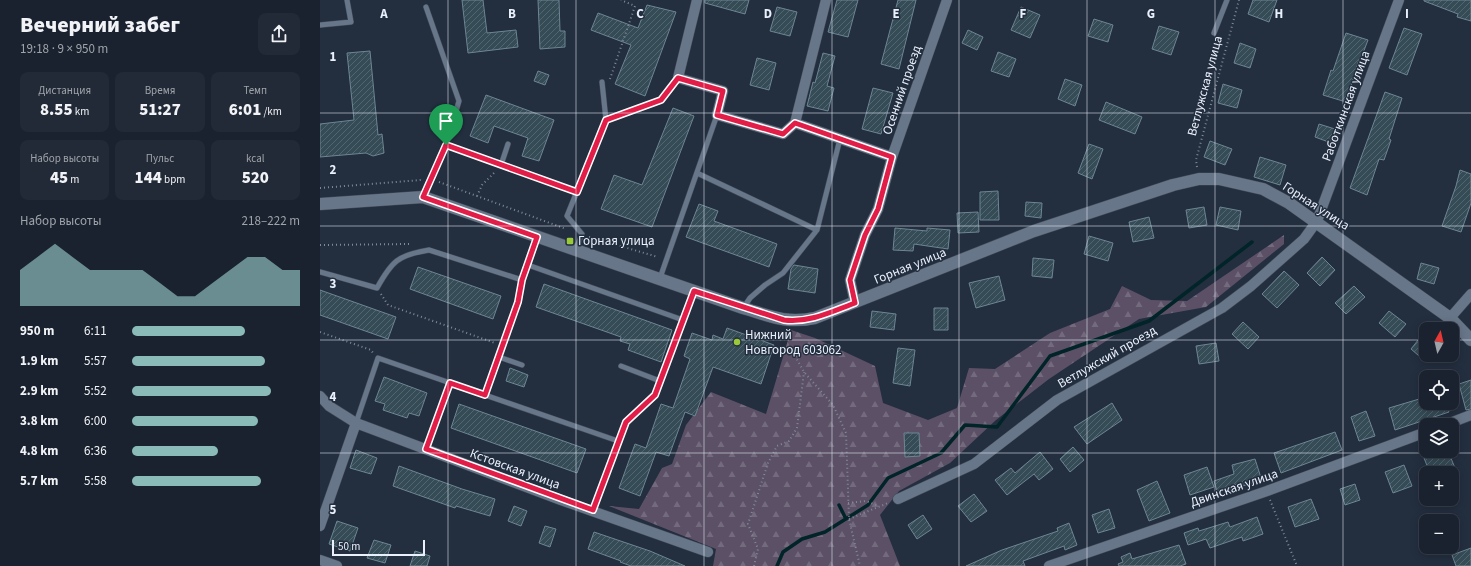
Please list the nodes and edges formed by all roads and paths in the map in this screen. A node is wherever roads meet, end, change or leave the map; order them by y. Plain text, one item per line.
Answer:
1 (347, 0) edge
2 (621, 0) edge
3 (697, 0) edge
4 (826, 0) edge
5 (947, 0) edge
6 (1226, 0) edge
7 (1240, 0) edge
8 (1399, 0) edge
9 (426, 7) dead end
10 (320, 25) edge
11 (1214, 33) dead end
12 (678, 78) junction
13 (602, 82) dead end
14 (604, 99) junction
15 (717, 115) junction
16 (606, 120) junction
17 (795, 123) junction
18 (840, 139) junction
19 (508, 144) dead end
20 (446, 145) junction
21 (892, 157) junction
22 (501, 165) junction
23 (697, 173) junction
24 (1199, 179) junction
25 (577, 192) junction
26 (477, 196) dead end
27 (423, 197) junction
28 (320, 204) edge
29 (1317, 221) junction
30 (817, 230) junction
31 (537, 237) junction
32 (320, 244) edge
33 (415, 244) dead end
34 (575, 250) junction
35 (528, 265) junction
36 (320, 272) edge
37 (660, 279) junction
38 (522, 280) junction
39 (377, 288) junction
40 (694, 291) junction
41 (1471, 294) edge
42 (855, 303) junction
43 (743, 308) junction
44 (1450, 318) junction
45 (683, 320) junction
46 (320, 332) edge
47 (1471, 340) edge
48 (503, 346) junction
49 (795, 356) dead end
50 (499, 357) junction
51 (378, 358) junction
52 (522, 365) dead end
53 (621, 366) dead end
54 (804, 372) junction
55 (660, 381) junction
56 (450, 383) junction
57 (485, 395) junction
58 (320, 396) edge
59 (1471, 415) edge
60 (1459, 420) edge
61 (356, 423) junction
62 (1419, 435) edge
63 (618, 441) junction
64 (426, 449) junction
65 (1267, 490) junction
66 (898, 499) joint
67 (848, 503) junction
68 (879, 507) junction
69 (593, 510) junction
70 (849, 519) junction
71 (320, 526) edge
72 (708, 552) dead end
73 (320, 560) edge
74 (859, 565) edge
75 (337, 566) edge
76 (754, 566) edge
77 (1050, 566) edge
78 (1297, 566) edge

1 - 10 lane
2 - 14 path
3 - 12 street
4 - 17 street
5 - 21 street, Осенний проезд
6 - 11 lane, Ветлужская улица
7 - 24 path, Ветлужская улица
8 - 29 street, Работкинская улица
9 - 20 lane
12 - 15 street
12 - 16 path
13 - 14 lane
14 - 16 lane
15 - 17 street
15 - 23 lane
16 - 25 lane
17 - 18 street
18 - 21 street
18 - 30 lane
19 - 22 lane
20 - 22 lane
20 - 27 lane
21 - 42 street, Осенний проезд
22 - 25 lane
22 - 26 path
23 - 30 lane
23 - 37 lane
24 - 29 main road, Горная улица
24 - 42 main road, Горная улица
25 - 34 lane
27 - 28 main road, Горная улица
27 - 31 main road, Горная улица
29 - 44 main road, Горная улица
29 - 66 street, Ветлужский проезд
30 - 43 lane
31 - 34 main road, Горная улица
31 - 35 lane
32 - 33 path
34 - 37 main road, Горная улица
35 - 38 lane
35 - 45 lane
36 - 39 lane
37 - 40 main road, Горная улица
38 - 39 lane
38 - 48 lane
39 - 48 path
40 - 43 main road, Горная улица
40 - 45 lane
41 - 44 street
42 - 43 main road, Горная улица
44 - 47 main road, Горная улица
45 - 55 lane
46 - 51 path
48 - 50 lane
49 - 54 path
50 - 52 lane
50 - 57 lane
51 - 56 lane
51 - 61 lane
53 - 55 lane
54 - 67 path
54 - 76 path
55 - 63 lane
56 - 57 lane
56 - 64 lane
57 - 63 lane
58 - 61 street, Кстовская улица
59 - 60 street
61 - 64 street, Кстовская улица
61 - 71 street
62 - 65 street, Двинская улица
63 - 69 lane
64 - 69 street, Кстовская улица
65 - 77 street, Двинская улица
65 - 78 path
66 - 68 path
67 - 68 path
67 - 70 path
68 - 70 path
69 - 72 street, Кстовская улица
70 - 74 path
73 - 75 street

